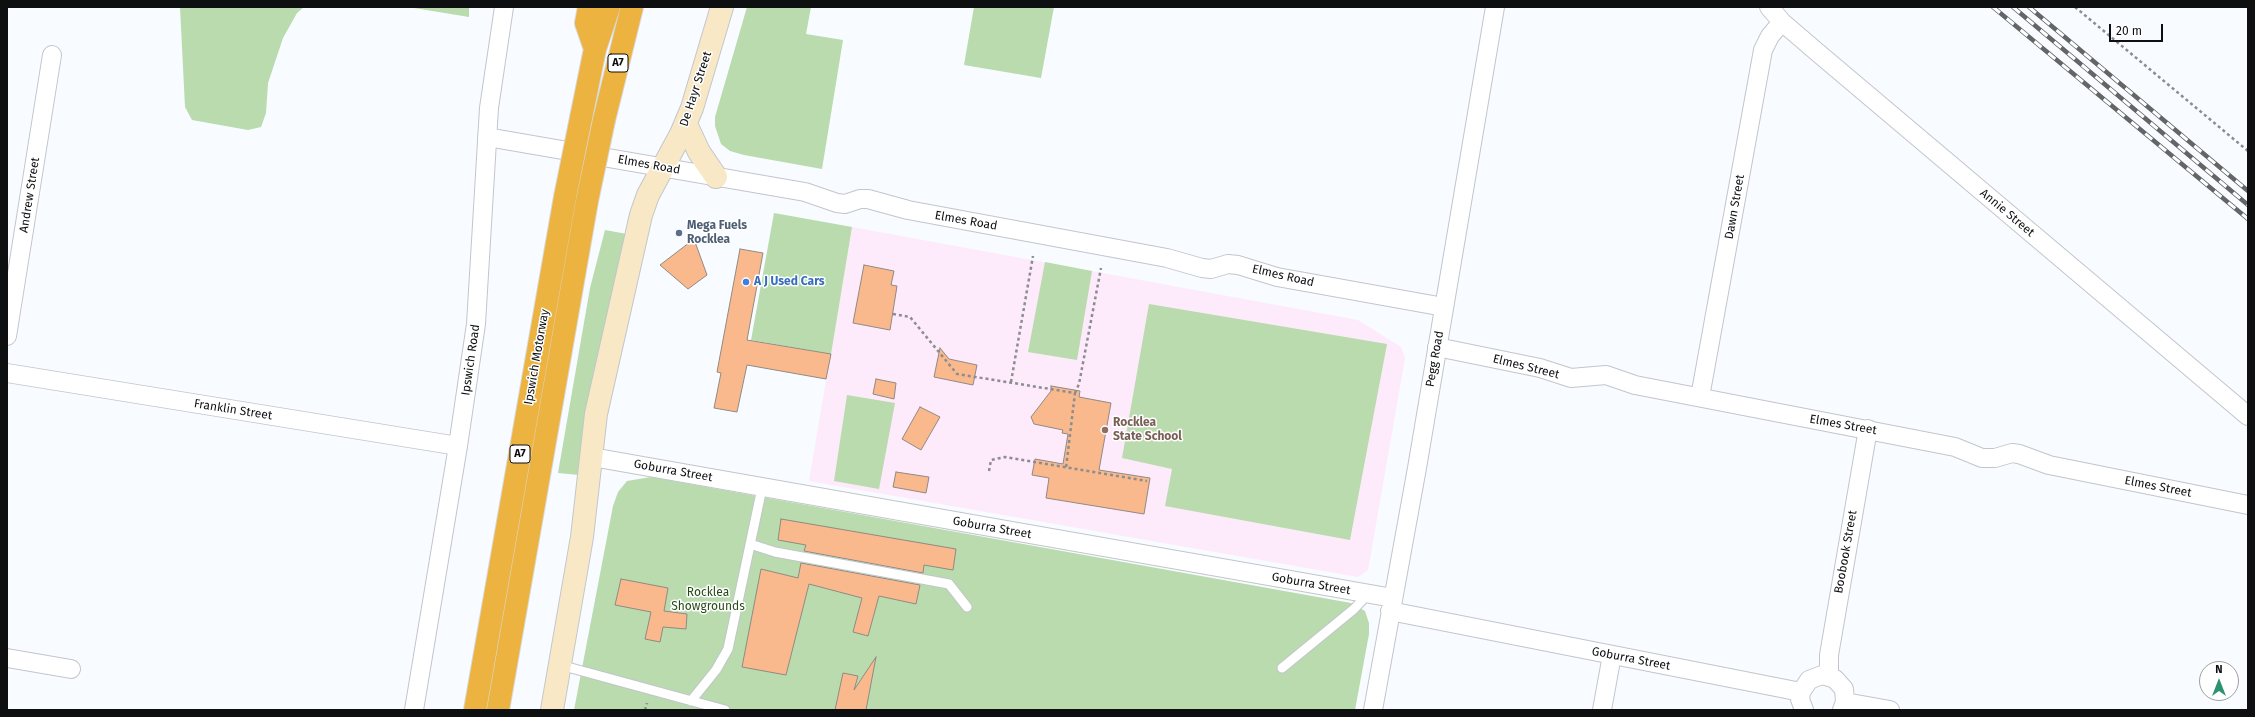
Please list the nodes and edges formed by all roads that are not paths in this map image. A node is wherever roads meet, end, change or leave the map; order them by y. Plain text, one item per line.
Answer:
1 (504, 7) edge
2 (589, 7) edge
3 (609, 7) edge
4 (632, 7) edge
5 (722, 7) edge
6 (1495, 7) edge
7 (1769, 7) edge
8 (1782, 22) junction
9 (595, 49) junction
10 (52, 55) dead end
11 (686, 124) junction
12 (487, 137) junction
13 (662, 168) junction
14 (716, 177) junction
15 (1444, 307) junction
16 (7, 336) edge
17 (1437, 347) junction
18 (7, 373) edge
19 (1700, 397) junction
20 (2248, 416) edge
21 (1868, 429) junction
22 (458, 446) junction
23 (592, 457) junction
24 (762, 488) junction
25 (2248, 505) edge
26 (750, 544) junction
27 (1368, 594) junction
28 (1391, 605) junction
29 (967, 607) dead end
30 (1612, 655) junction
31 (7, 658) edge
32 (560, 665) junction
33 (1282, 668) dead end
34 (71, 669) dead end
35 (1829, 676) junction
36 (1801, 692) junction
37 (691, 701) junction
38 (1843, 706) edge
39 (414, 710) edge
40 (475, 710) edge
41 (498, 710) edge
42 (552, 710) edge
43 (725, 710) edge
44 (1373, 710) edge
45 (1602, 710) edge
46 (1804, 710) edge
47 (1890, 710) edge

1 - 12 street, Ipswich Road
2 - 9 highway
3 - 9 highway, Ipswich Motorway / A7
4 - 41 highway, Ipswich Motorway / A7, bridge
5 - 11 street, De Hayr Street
6 - 15 street, Pegg Road
7 - 8 street, Annie Street
8 - 19 street, Dawn Street
8 - 20 street, Annie Street
9 - 40 highway, Ipswich Motorway / A7, bridge
10 - 16 street, Andrew Street
11 - 13 street, De Hayr Street
11 - 14 street
12 - 13 street, Elmes Road
12 - 22 street, Ipswich Road
13 - 14 street, Elmes Road
13 - 23 street
14 - 15 street, Elmes Road
15 - 17 street, Pegg Road
17 - 19 street, Elmes Street
17 - 28 street, Pegg Road
18 - 22 street, Franklin Street
19 - 21 street, Elmes Street
21 - 25 street, Elmes Street
21 - 35 street, Boobook Street
22 - 39 street, Ipswich Road
23 - 24 street, Goburra Street
23 - 32 street
24 - 26 lane
24 - 27 street, Goburra Street
26 - 29 lane
26 - 37 lane
27 - 28 street, Goburra Street
27 - 33 lane
28 - 30 street, Goburra Street
28 - 44 street, Pegg Road
30 - 36 street, Goburra Street
30 - 45 street
31 - 34 street
32 - 37 lane
32 - 42 street
35 - 36 street
35 - 38 street
36 - 46 street
37 - 43 lane
38 - 47 street

